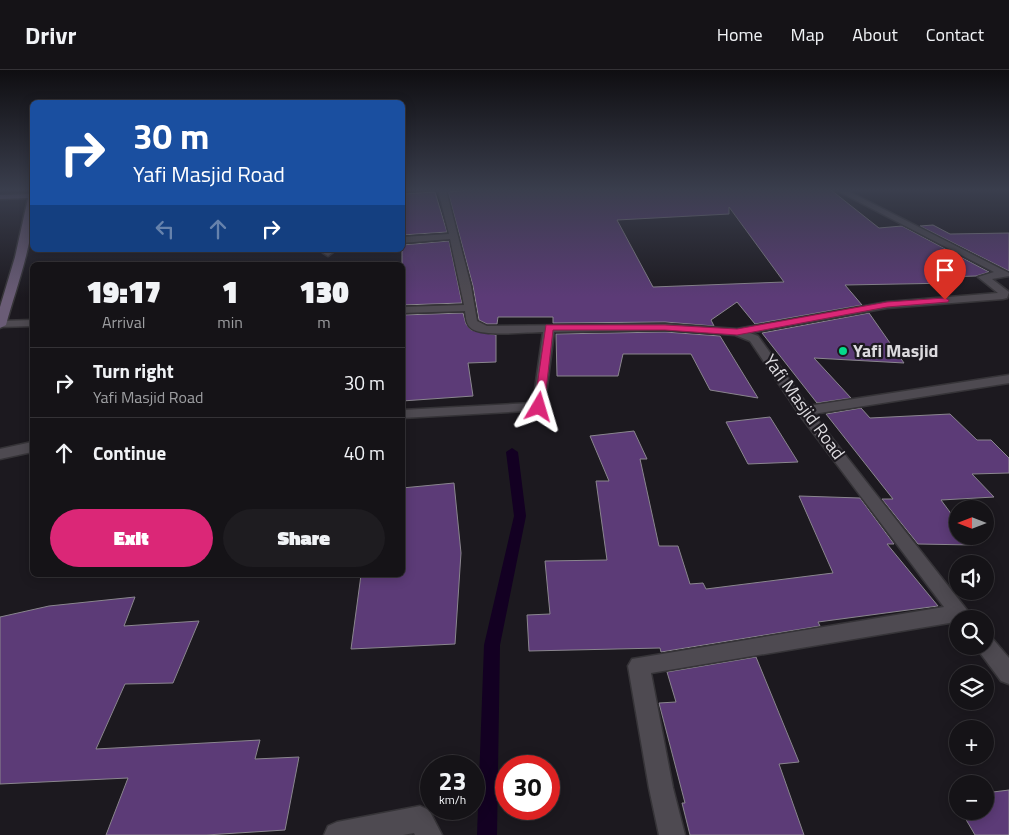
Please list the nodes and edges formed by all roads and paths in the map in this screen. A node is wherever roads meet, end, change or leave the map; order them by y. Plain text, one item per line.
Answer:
1 (26, 226) edge
2 (451, 226) edge
3 (910, 226) edge
4 (453, 236) junction
5 (405, 240) edge
6 (1007, 275) edge
7 (470, 308) junction
8 (405, 310) edge
9 (30, 322) edge
10 (0, 324) edge
11 (549, 327) junction
12 (737, 332) junction
13 (1009, 379) edge
14 (804, 411) junction
15 (405, 414) edge
16 (30, 447) edge
17 (0, 454) edge
18 (957, 610) edge
19 (949, 618) edge
20 (994, 655) edge
21 (1009, 674) edge
22 (338, 835) edge
23 (429, 835) edge
24 (672, 835) edge

1 - 10 main road
2 - 4 street, Yafi Masjid Road
3 - 6 street
4 - 5 street
4 - 7 street, Yafi Masjid Road
6 - 12 street
7 - 8 street
7 - 11 street, Yafi Masjid Road
9 - 10 street
11 - 12 street, Yafi Masjid Road
11 - 15 street
12 - 14 street, Yafi Masjid Road
13 - 14 street
14 - 18 street, Yafi Masjid Road
16 - 17 street
19 - 24 street
20 - 21 street
22 - 23 street

